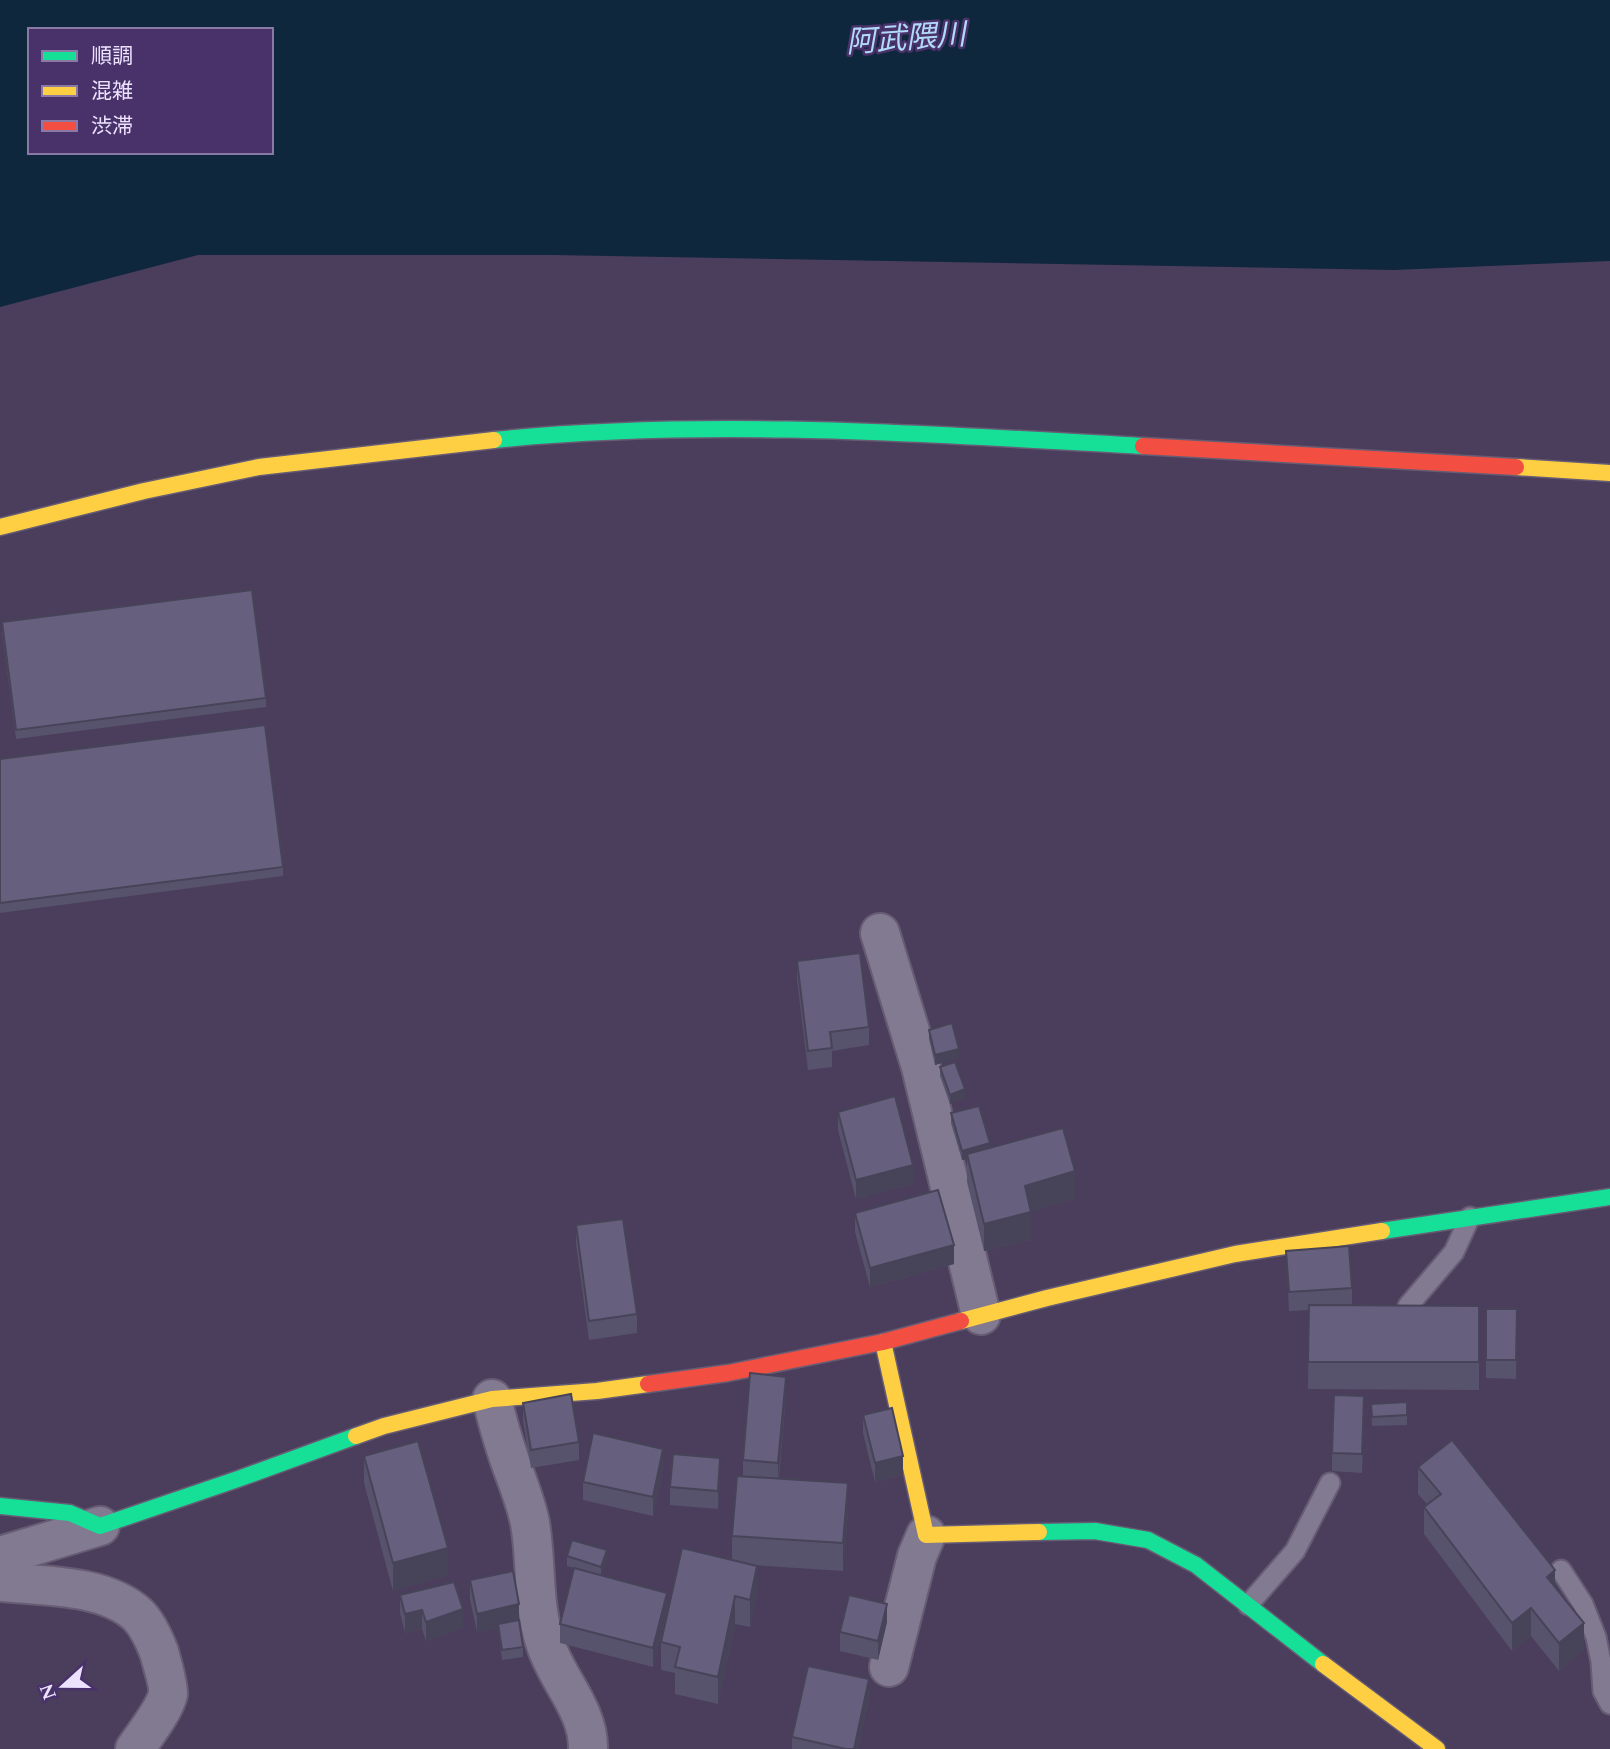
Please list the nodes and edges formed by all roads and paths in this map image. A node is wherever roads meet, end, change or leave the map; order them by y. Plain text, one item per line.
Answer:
1 (1610, 473) edge
2 (0, 527) edge
3 (880, 933) dead end
4 (1610, 1197) edge
5 (1470, 1217) junction
6 (1408, 1306) edge
7 (981, 1315) junction
8 (883, 1342) junction
9 (492, 1399) junction
10 (1330, 1483) dead end
11 (0, 1506) edge
12 (100, 1527) junction
13 (926, 1535) junction
14 (0, 1556) edge
15 (1561, 1570) dead end
16 (0, 1582) edge
17 (1248, 1605) junction
18 (889, 1667) dead end
19 (1610, 1704) edge
20 (135, 1749) edge
21 (588, 1749) edge
22 (1437, 1749) edge

1 - 2 street
3 - 7 street
4 - 5 street
5 - 6 lane
5 - 7 street
7 - 8 street
8 - 9 street
8 - 13 street
9 - 12 street
9 - 21 street
10 - 17 lane
11 - 12 street
12 - 14 street
13 - 17 street
13 - 18 street
15 - 19 lane
16 - 20 street
17 - 22 street

